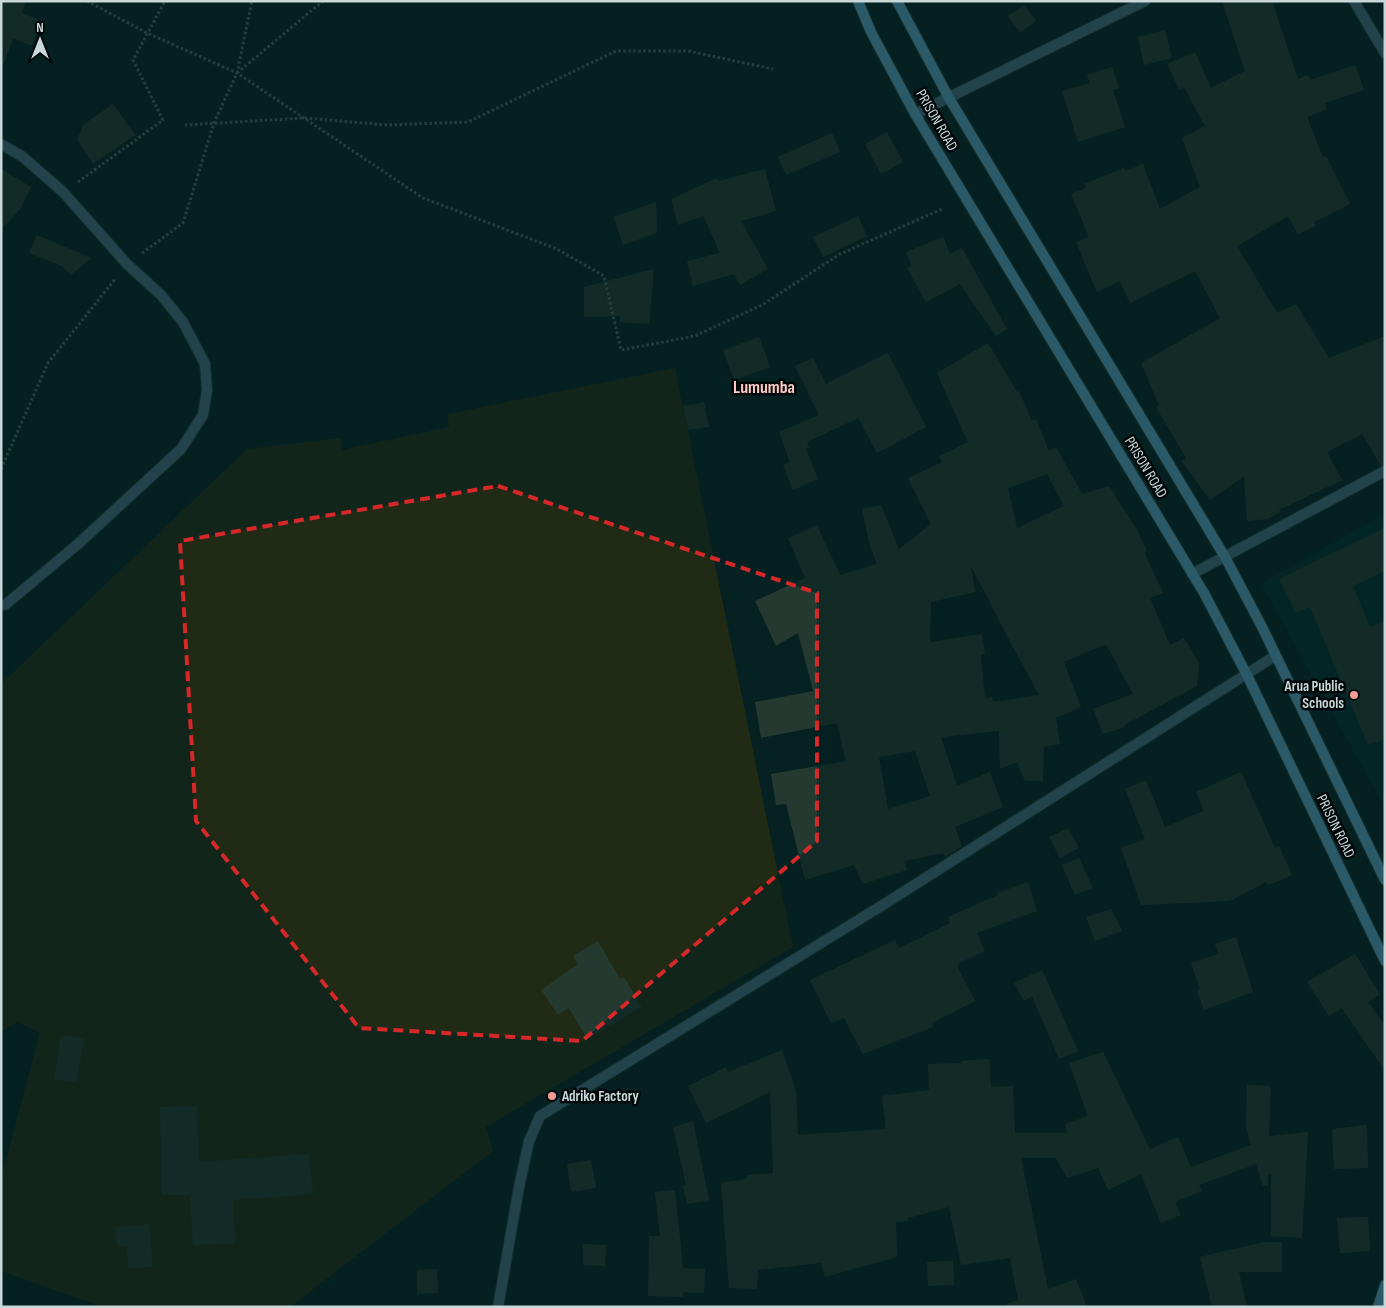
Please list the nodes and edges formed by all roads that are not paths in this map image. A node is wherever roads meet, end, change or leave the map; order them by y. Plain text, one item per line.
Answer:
1 (858, 1) edge
2 (897, 1) edge
3 (1145, 1) edge
4 (1354, 1) edge
5 (1385, 53) edge
6 (948, 98) junction
7 (916, 114) junction
8 (1, 144) edge
9 (1385, 471) edge
10 (1225, 557) junction
11 (1192, 574) junction
12 (5, 605) dead end
13 (1275, 656) junction
14 (1247, 675) junction
15 (1385, 880) edge
16 (1385, 961) edge
17 (1385, 1285) edge
18 (498, 1307) edge
19 (1378, 1307) edge

1 - 7 street, PRISON ROAD
2 - 6 street, PRISON ROAD
3 - 6 street
4 - 5 street
6 - 7 street
6 - 10 street, PRISON ROAD
7 - 11 street, PRISON ROAD
8 - 12 street
9 - 10 street
10 - 11 street
10 - 13 street, PRISON ROAD
11 - 14 street, PRISON ROAD
13 - 14 street
13 - 15 street, PRISON ROAD
14 - 16 street, PRISON ROAD
14 - 18 street
17 - 19 street

